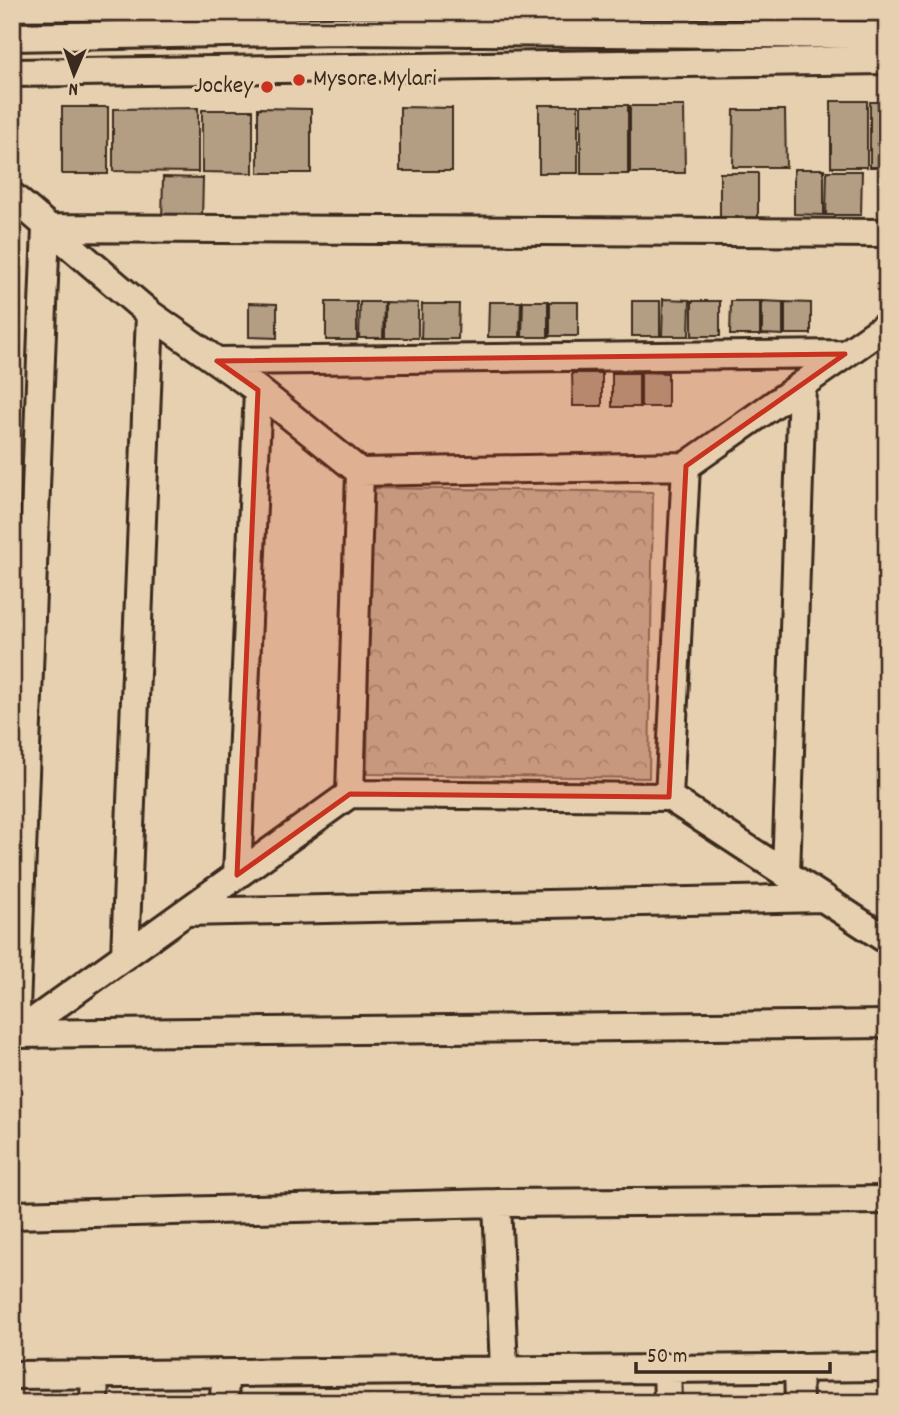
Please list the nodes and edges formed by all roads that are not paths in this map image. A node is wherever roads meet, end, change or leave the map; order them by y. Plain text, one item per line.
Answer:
1 (168, 23) edge
2 (687, 23) edge
3 (40, 24) edge
4 (887, 35) edge
5 (12, 37) edge
6 (887, 60) edge
7 (12, 73) edge
8 (12, 196) edge
9 (46, 228) junction
10 (887, 233) edge
11 (150, 314) junction
12 (887, 325) edge
13 (845, 354) junction
14 (217, 360) junction
15 (802, 385) junction
16 (258, 390) junction
17 (686, 467) junction
18 (360, 472) junction
19 (350, 794) junction
20 (669, 797) junction
21 (786, 874) junction
22 (237, 875) junction
23 (824, 898) junction
24 (186, 912) junction
25 (887, 923) edge
26 (886, 940) edge
27 (125, 956) junction
28 (887, 1024) edge
29 (14, 1035) edge
30 (887, 1200) edge
31 (497, 1203) junction
32 (12, 1215) edge
33 (667, 1367) junction
34 (798, 1367) junction
35 (887, 1367) edge
36 (504, 1369) junction
37 (95, 1374) junction
38 (225, 1374) junction
39 (12, 1375) edge
40 (94, 1403) edge
41 (224, 1403) edge
42 (668, 1403) edge
43 (799, 1403) edge

1 - 2 street
1 - 3 street
2 - 4 street
3 - 5 street
6 - 7 street
8 - 9 street
9 - 10 street
9 - 11 street
9 - 29 street
11 - 14 street
11 - 27 street
12 - 13 street
13 - 14 street
13 - 15 street
14 - 16 street
15 - 17 street
15 - 21 street
16 - 18 street
16 - 22 street
17 - 18 street
17 - 20 street
18 - 19 street
19 - 20 street
19 - 22 street
20 - 21 street
21 - 23 street
22 - 24 street
23 - 24 street
23 - 26 street
24 - 27 street
25 - 26 street
27 - 29 street
28 - 29 street
30 - 31 street
31 - 32 street
31 - 36 street
33 - 34 street
33 - 36 street
33 - 42 street
34 - 35 street
34 - 43 street
36 - 38 street
37 - 38 street
37 - 39 street
37 - 40 street
38 - 41 street

